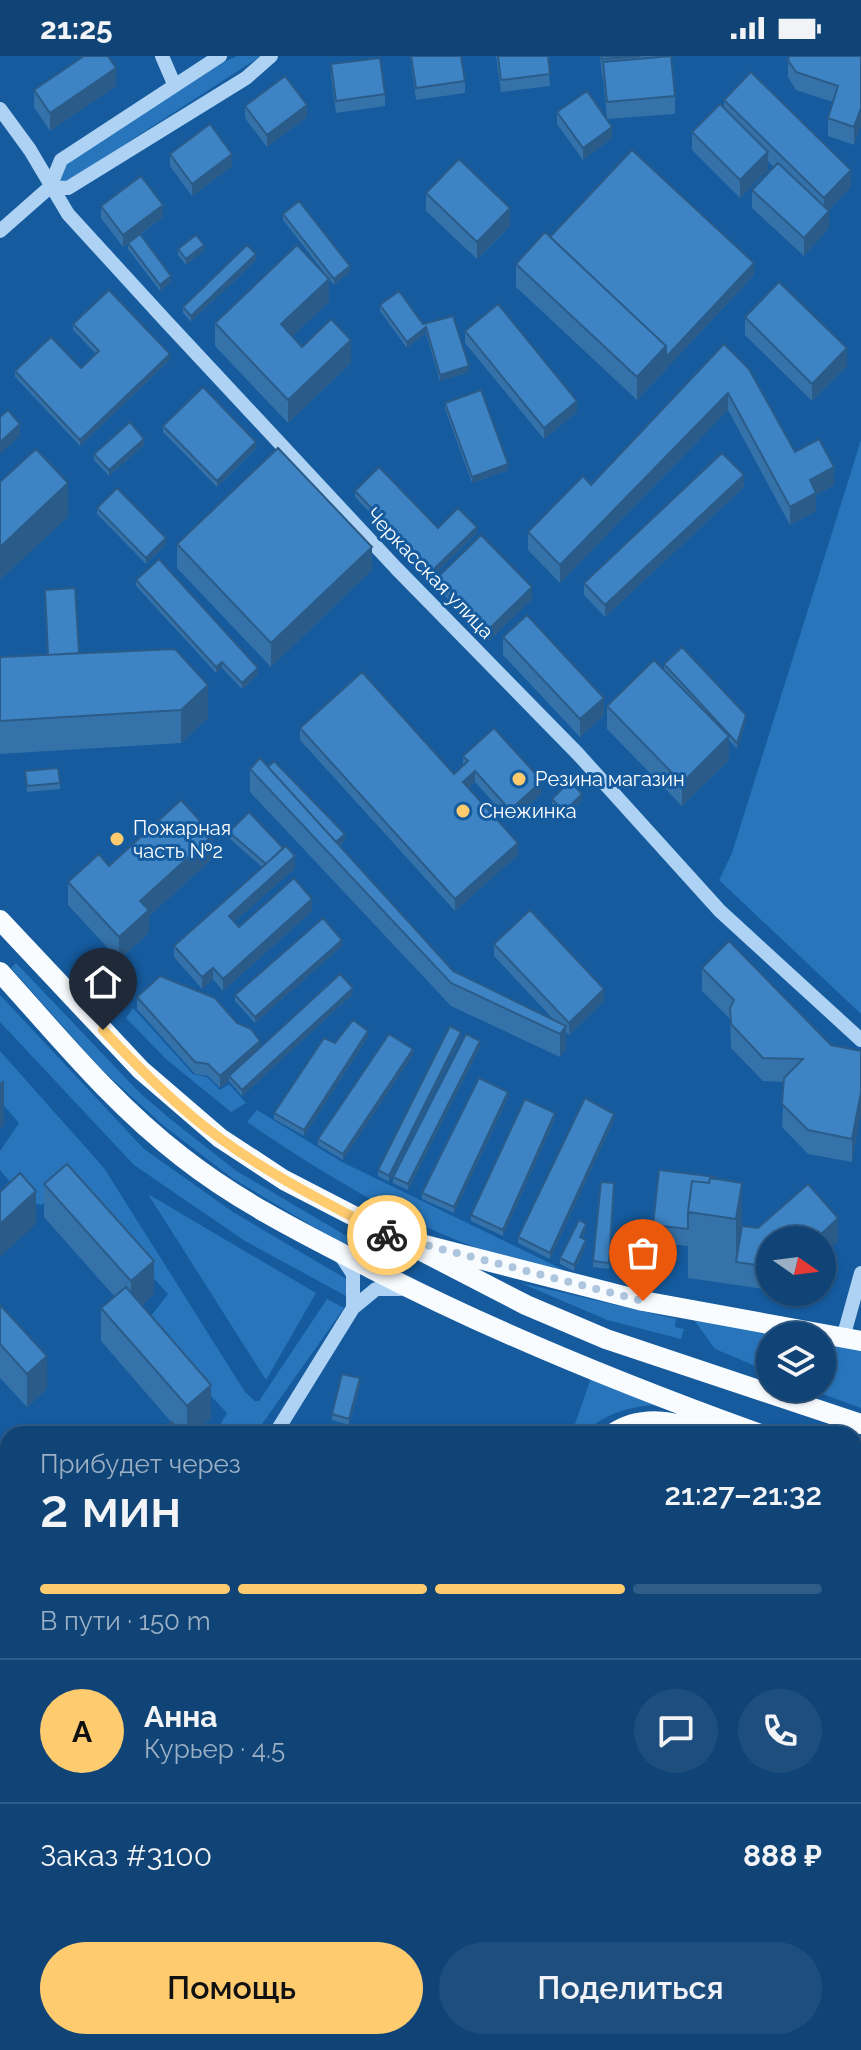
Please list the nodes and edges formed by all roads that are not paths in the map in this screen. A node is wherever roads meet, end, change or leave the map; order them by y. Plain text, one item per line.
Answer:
1 (162, 56) edge
2 (220, 56) edge
3 (271, 56) edge
4 (174, 84) junction
5 (0, 109) edge
6 (50, 187) junction
7 (0, 231) edge
8 (0, 920) edge
9 (0, 972) edge
10 (861, 1040) edge
11 (390, 1237) junction
12 (338, 1252) junction
13 (371, 1269) junction
14 (861, 1273) edge
15 (419, 1293) junction
16 (353, 1308) junction
17 (852, 1339) edge
18 (861, 1424) edge
19 (280, 1426) edge
20 (634, 1426) edge
21 (688, 1426) edge
22 (738, 1426) edge

1 - 4 street
2 - 4 street
3 - 6 street
4 - 6 street
5 - 6 street, Черкасская улица
6 - 7 street
6 - 10 street, Черкасская улица
8 - 11 main road
9 - 12 main road
11 - 13 street
11 - 17 main road
11 - 18 main road
12 - 13 main road
12 - 16 street
13 - 15 main road
14 - 17 street
15 - 16 street
15 - 22 main road
16 - 19 street
20 - 21 main road

